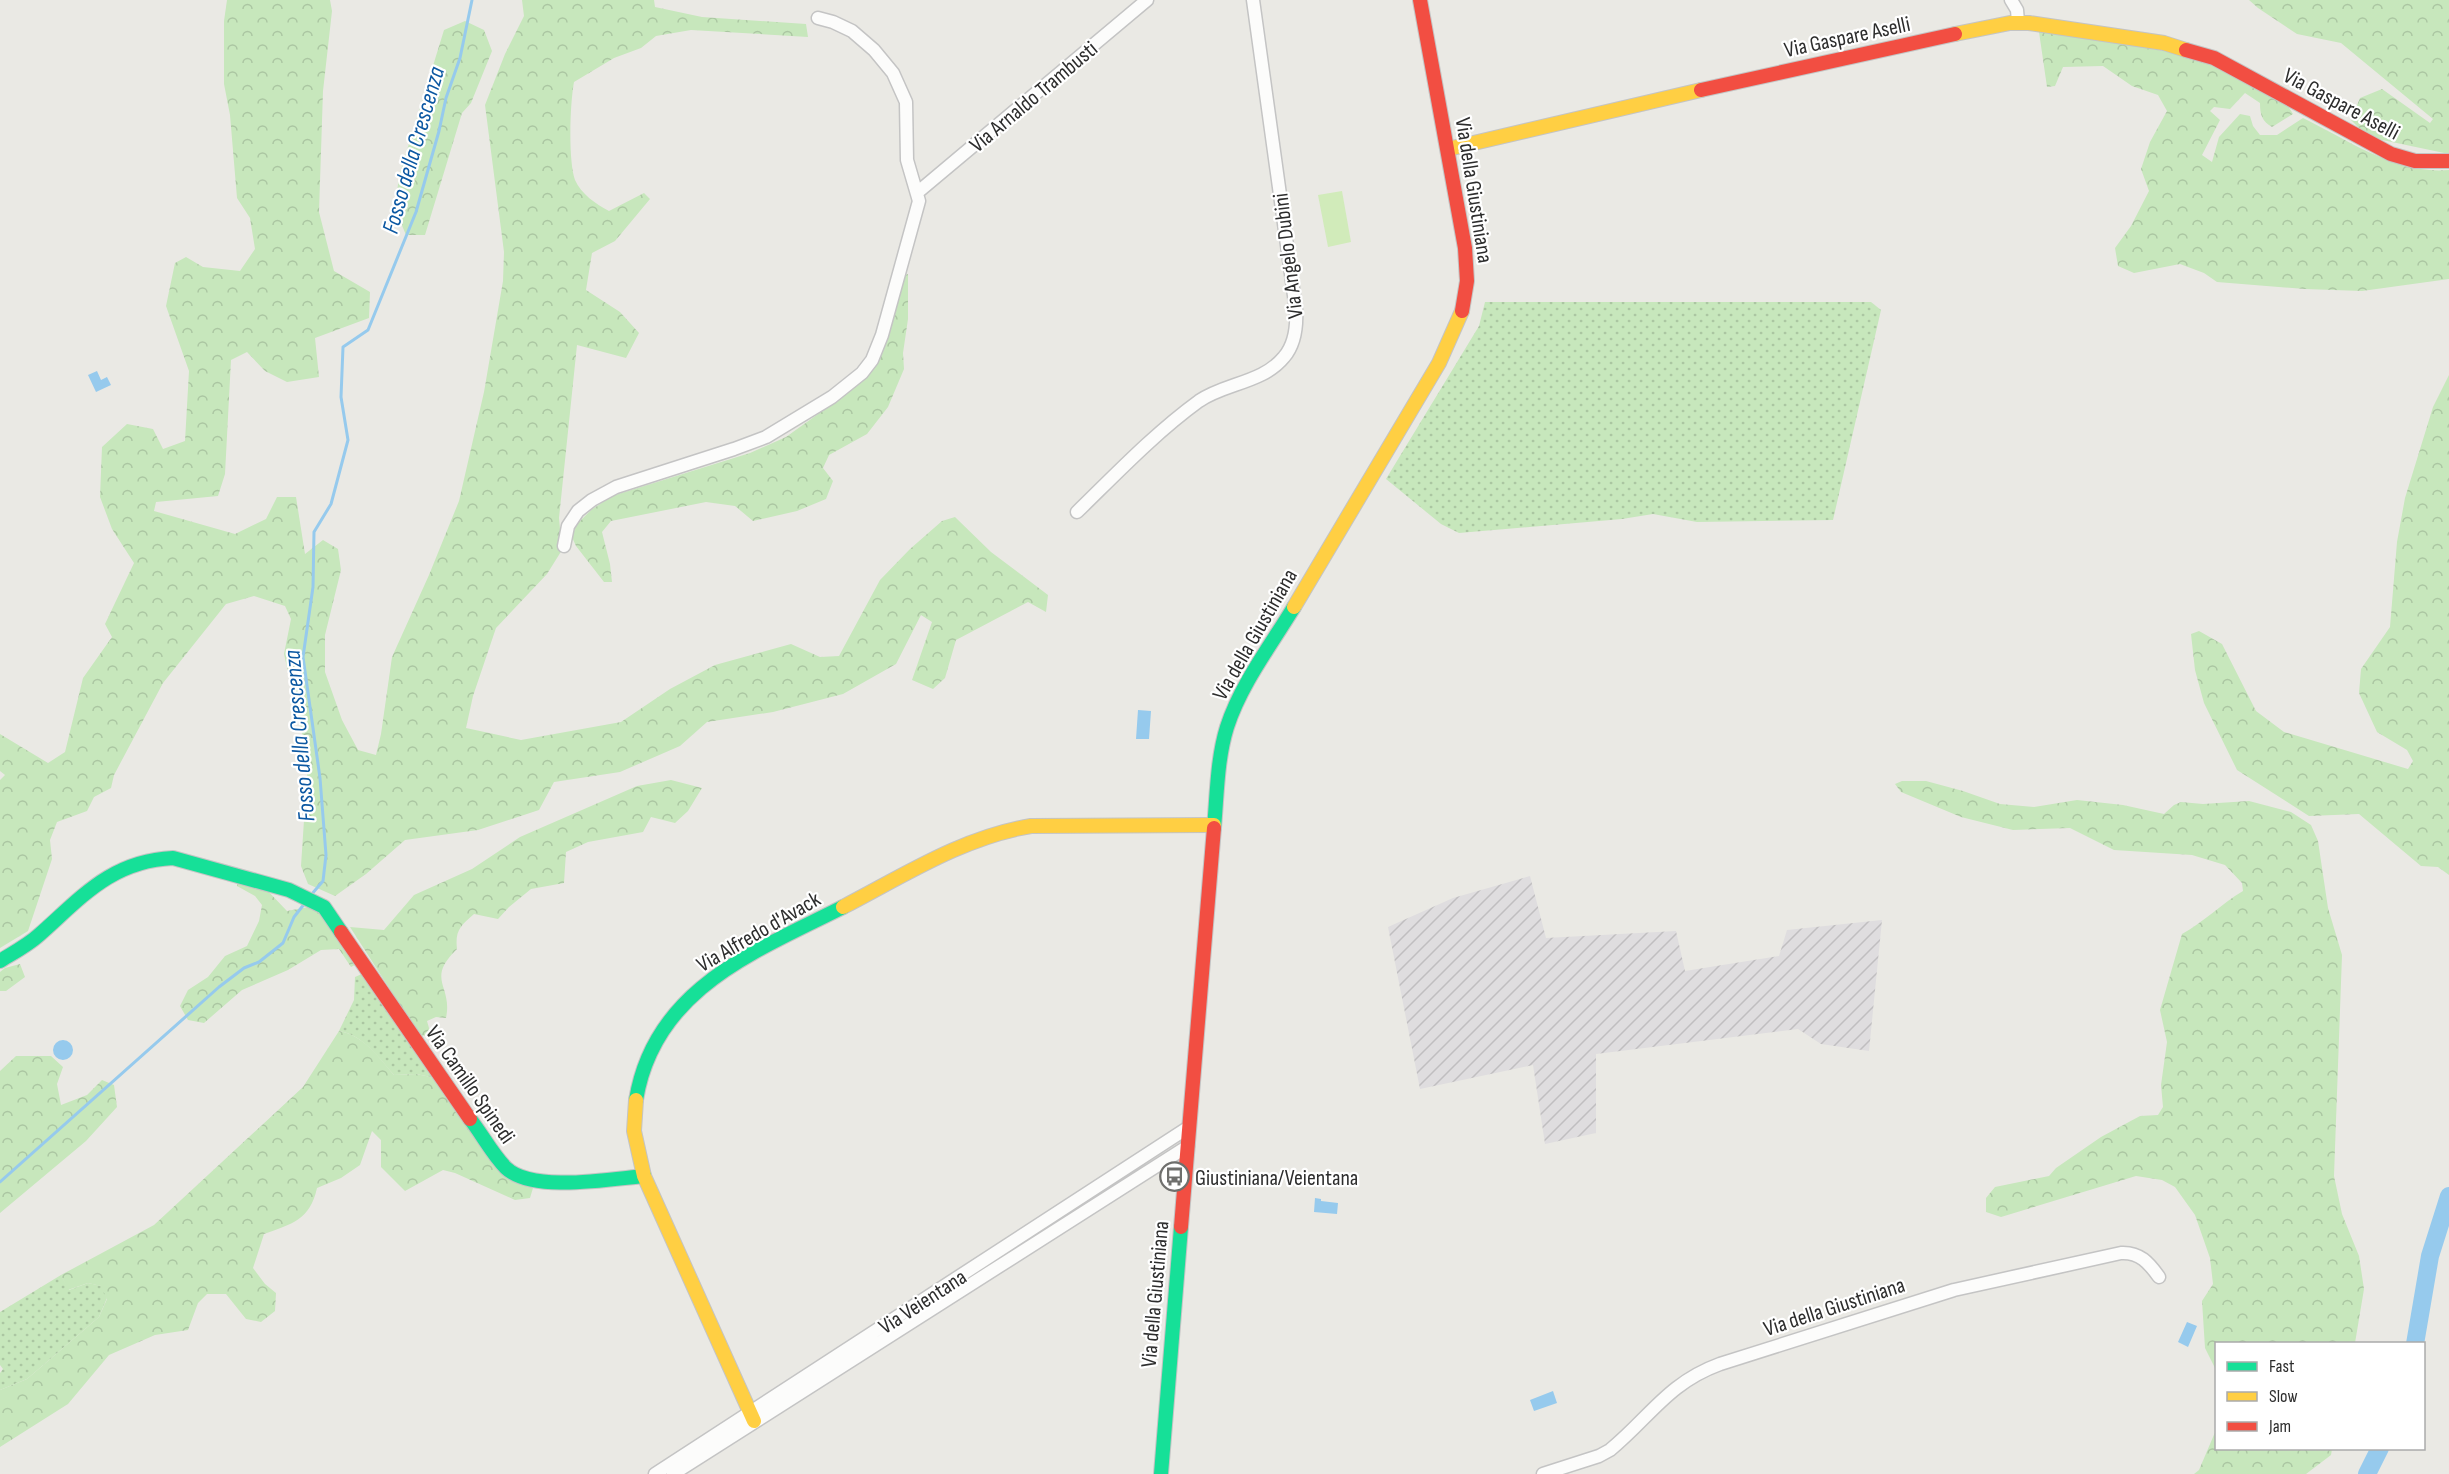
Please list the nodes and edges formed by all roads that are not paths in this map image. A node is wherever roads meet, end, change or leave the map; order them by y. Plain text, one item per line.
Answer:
1 (1147, 0) edge
2 (1253, 0) edge
3 (1420, 0) edge
4 (2011, 0) edge
5 (818, 18) dead end
6 (2018, 22) junction
7 (1449, 149) junction
8 (2449, 161) edge
9 (918, 192) junction
10 (1077, 512) dead end
11 (564, 546) dead end
12 (1214, 825) junction
13 (0, 961) edge
14 (1189, 1127) junction
15 (1188, 1146) junction
16 (644, 1176) junction
17 (2158, 1277) dead end
18 (752, 1417) junction
19 (655, 1474) edge
20 (673, 1474) edge
21 (1161, 1474) edge
22 (1543, 1474) edge

1 - 9 street, Via Arnaldo Trambusti
2 - 10 street, Via Angelo Dubini
3 - 7 street, Via della Giustiniana
4 - 6 street
5 - 9 street
6 - 7 street, Via Gaspare Aselli
6 - 8 street, Via Gaspare Aselli
7 - 12 street, Via della Giustiniana
9 - 11 street
12 - 14 street, Via della Giustiniana
12 - 16 street, Via Alfredo d'Avack
13 - 16 street, Via Camillo Spinedi
14 - 15 street, Via della Giustiniana
14 - 18 street, Via Veientana
15 - 18 street, Via Veientana
15 - 21 street, Via della Giustiniana
16 - 18 street, Via Alfredo d'Avack
17 - 22 street, Via della Giustiniana
18 - 19 street, Via Veientana
18 - 20 street, Via Veientana

